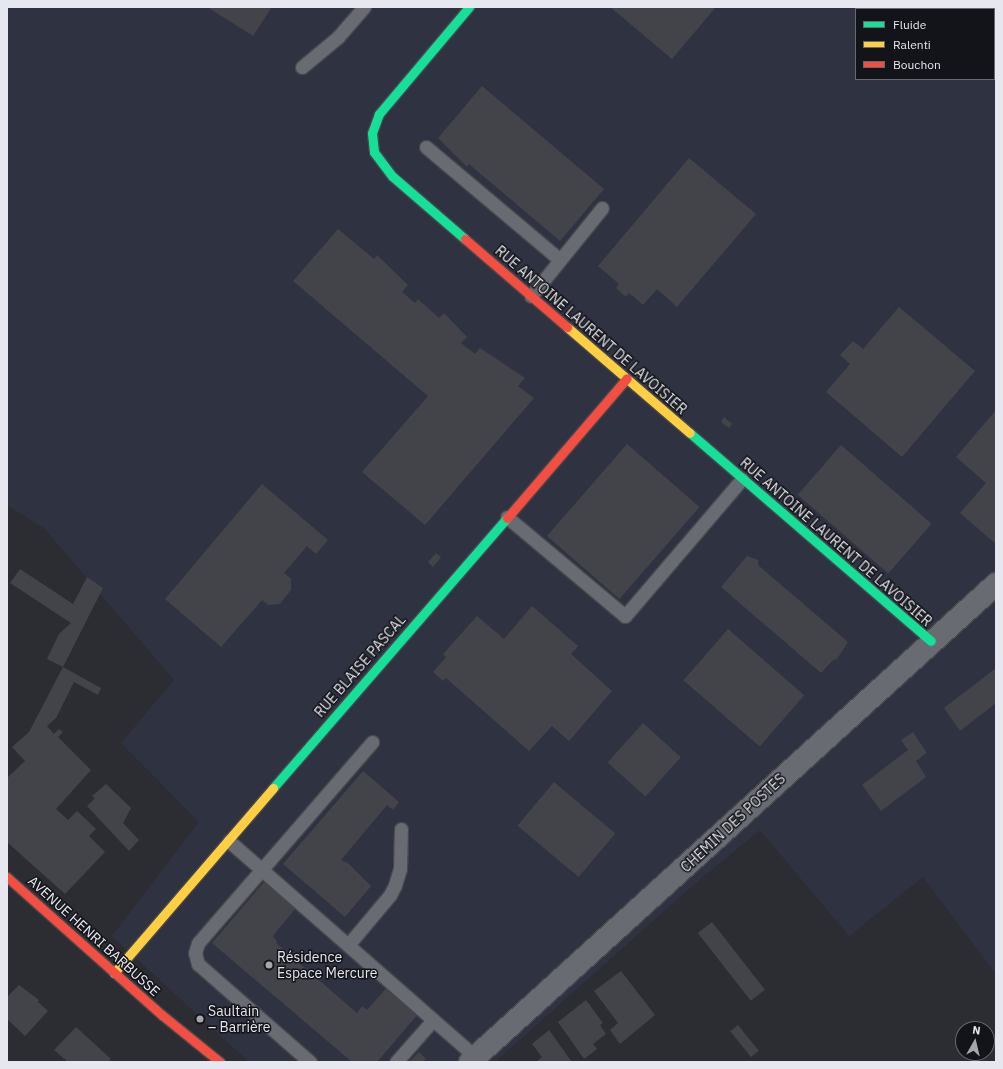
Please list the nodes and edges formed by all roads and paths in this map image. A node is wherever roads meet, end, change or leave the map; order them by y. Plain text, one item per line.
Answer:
1 (364, 7) edge
2 (469, 7) edge
3 (302, 67) dead end
4 (426, 147) dead end
5 (602, 208) dead end
6 (560, 260) junction
7 (531, 296) junction
8 (627, 378) junction
9 (742, 479) junction
10 (507, 518) junction
11 (996, 584) edge
12 (931, 641) junction
13 (372, 742) dead end
14 (401, 829) dead end
15 (228, 840) junction
16 (261, 869) junction
17 (7, 877) edge
18 (348, 945) junction
19 (114, 973) junction
20 (162, 1015) junction
21 (433, 1020) junction
22 (473, 1060) edge
23 (205, 1062) edge
24 (220, 1062) edge
25 (310, 1062) edge
26 (396, 1062) edge

1 - 3 lane
2 - 7 street, RUE ANTOINE LAURENT DE LAVOISIER
4 - 6 lane
5 - 6 lane
6 - 7 lane
7 - 8 street, RUE ANTOINE LAURENT DE LAVOISIER
8 - 9 street, RUE ANTOINE LAURENT DE LAVOISIER
8 - 10 street, RUE BLAISE PASCAL
9 - 10 lane
9 - 12 street, RUE ANTOINE LAURENT DE LAVOISIER
10 - 15 street, RUE BLAISE PASCAL
11 - 12 street, CHEMIN DES POSTES
12 - 22 street, CHEMIN DES POSTES
13 - 16 lane
14 - 18 lane
15 - 16 lane
15 - 19 street, RUE BLAISE PASCAL
16 - 18 lane
16 - 25 lane
17 - 19 street, AVENUE HENRI BARBUSSE
18 - 21 lane
19 - 20 street, AVENUE HENRI BARBUSSE
20 - 23 street, AVENUE HENRI BARBUSSE
20 - 24 street, AVENUE HENRI BARBUSSE
21 - 22 lane
21 - 26 lane

